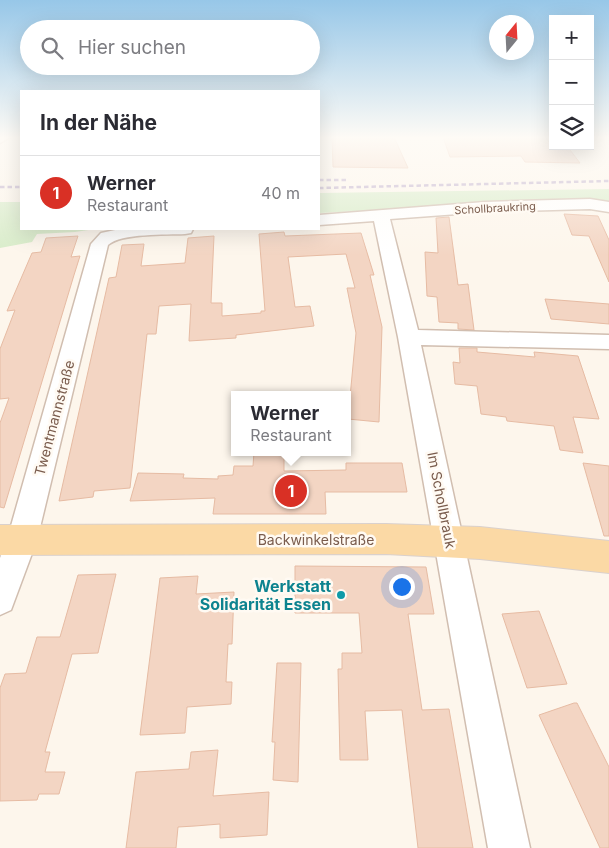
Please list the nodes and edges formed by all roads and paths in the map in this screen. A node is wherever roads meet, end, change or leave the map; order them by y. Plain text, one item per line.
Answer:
1 (609, 207) edge
2 (381, 215) junction
3 (320, 220) edge
4 (170, 230) edge
5 (409, 337) junction
6 (609, 342) edge
7 (11, 540) edge
8 (450, 541) junction
9 (609, 557) edge
10 (0, 599) edge
11 (509, 848) edge

1 - 2 street, Schollbraukring
2 - 3 street
2 - 5 street, Im Schollbrauk
4 - 7 street, Twentmannstraße
5 - 6 street
5 - 8 street, Im Schollbrauk
7 - 8 main road, Backwinkelstraße
7 - 10 street, Twentmannstraße
8 - 9 main road, Backwinkelstraße
8 - 11 street, Im Schollbrauk

